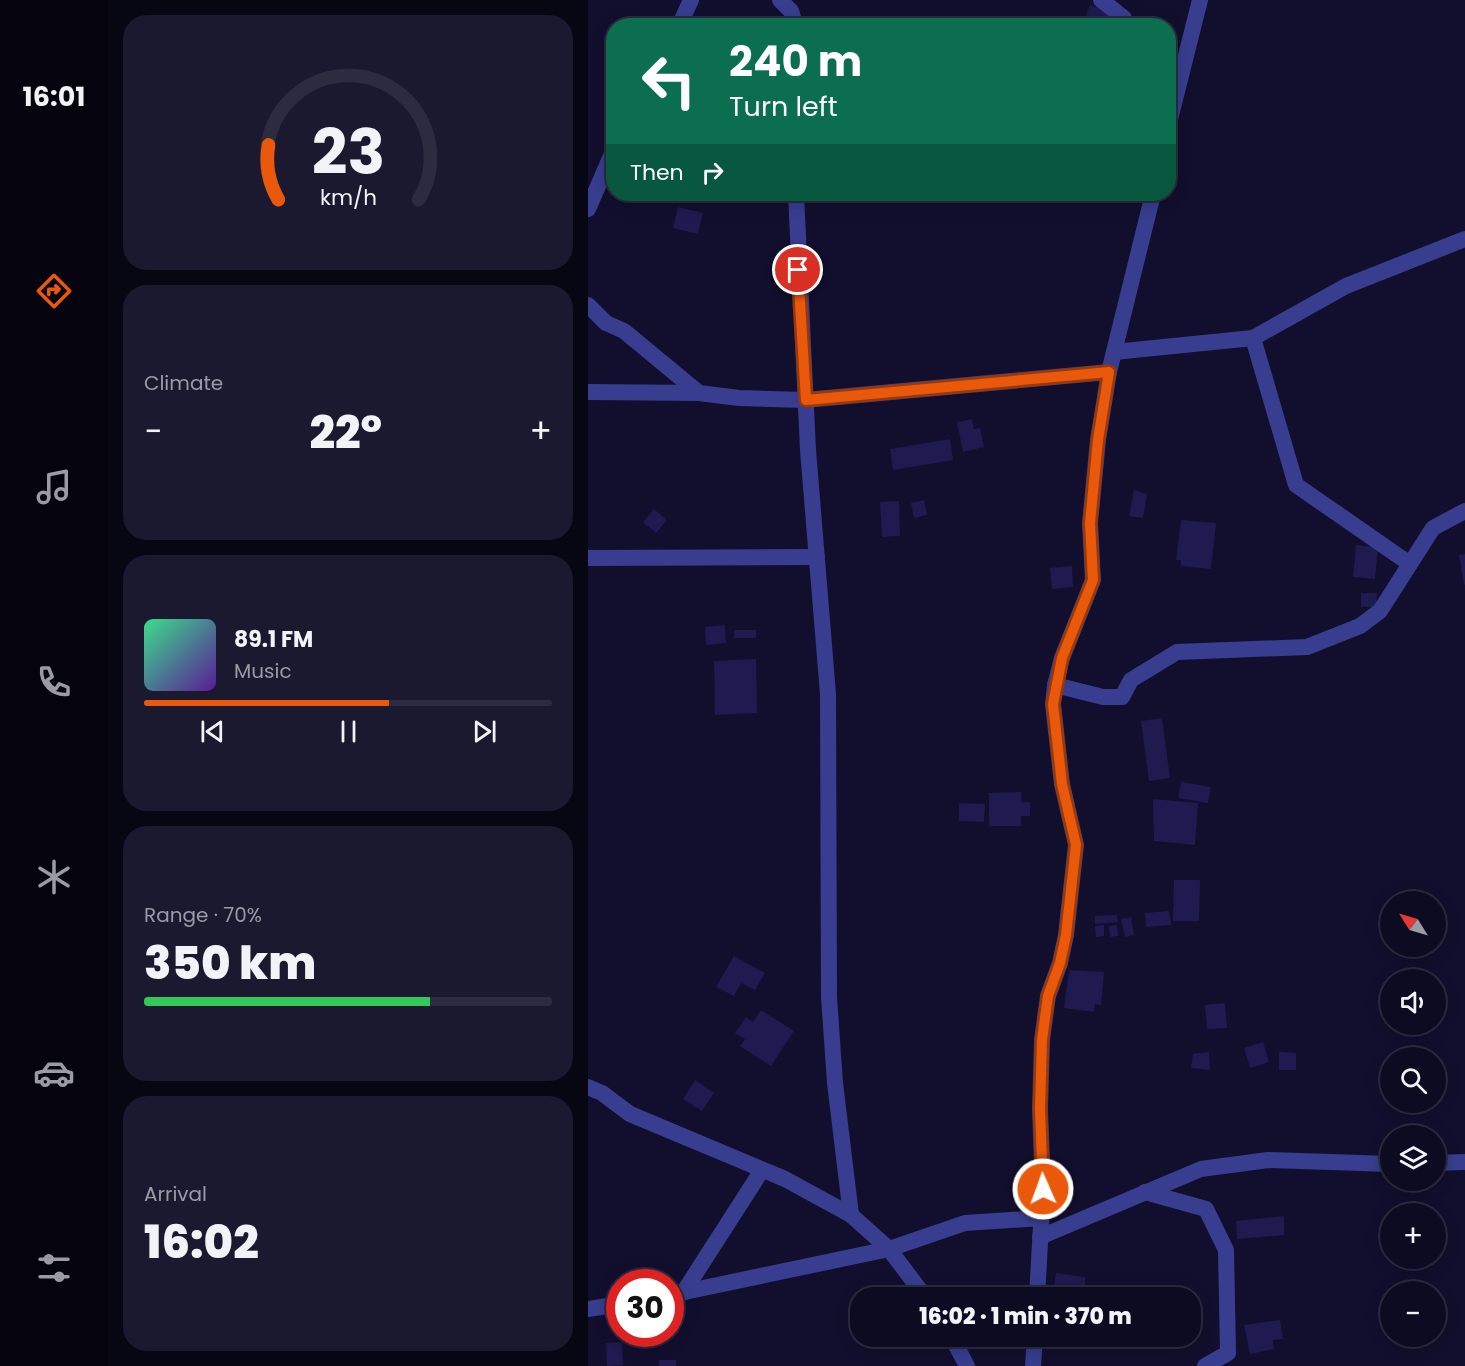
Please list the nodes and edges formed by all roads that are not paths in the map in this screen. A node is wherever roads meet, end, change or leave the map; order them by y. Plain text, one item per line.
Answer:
1 (691, 0) edge
2 (780, 0) edge
3 (1101, 0) edge
4 (1200, 0) edge
5 (683, 18) edge
6 (793, 18) edge
7 (1124, 18) edge
8 (1176, 83) edge
9 (606, 167) edge
10 (795, 201) edge
11 (1151, 201) edge
12 (588, 208) edge
13 (1465, 239) edge
14 (588, 305) edge
15 (1253, 338) junction
16 (1114, 352) junction
17 (1109, 372) junction
18 (588, 392) edge
19 (699, 393) junction
20 (806, 400) junction
21 (1465, 511) edge
22 (817, 556) junction
23 (588, 558) edge
24 (1410, 564) junction
25 (1055, 685) junction
26 (588, 1087) edge
27 (1465, 1162) edge
28 (1446, 1163) edge
29 (1380, 1164) edge
30 (762, 1170) junction
31 (1145, 1192) junction
32 (851, 1215) junction
33 (1041, 1218) junction
34 (1040, 1237) junction
35 (889, 1249) junction
36 (684, 1284) edge
37 (918, 1287) edge
38 (1038, 1287) edge
39 (684, 1293) edge
40 (606, 1306) edge
41 (588, 1309) edge
42 (957, 1347) edge
43 (1034, 1347) edge
44 (967, 1366) edge
45 (1033, 1366) edge
46 (1205, 1366) edge

1 - 5 street
2 - 6 street
3 - 7 street
4 - 8 street
9 - 12 street
10 - 20 street
11 - 16 street
13 - 15 street
14 - 19 street
15 - 16 street
15 - 24 street
16 - 17 street
17 - 20 street
17 - 25 street
18 - 19 street
19 - 20 street
20 - 22 street
21 - 24 street
22 - 23 street
22 - 32 street
24 - 25 street
25 - 33 street
26 - 30 street
27 - 28 street
29 - 31 street
30 - 32 street
30 - 36 street
31 - 34 street
31 - 46 street
32 - 35 street
33 - 34 street
33 - 35 street
34 - 38 street
35 - 37 street
35 - 39 street
40 - 41 street
42 - 44 street
43 - 45 street

